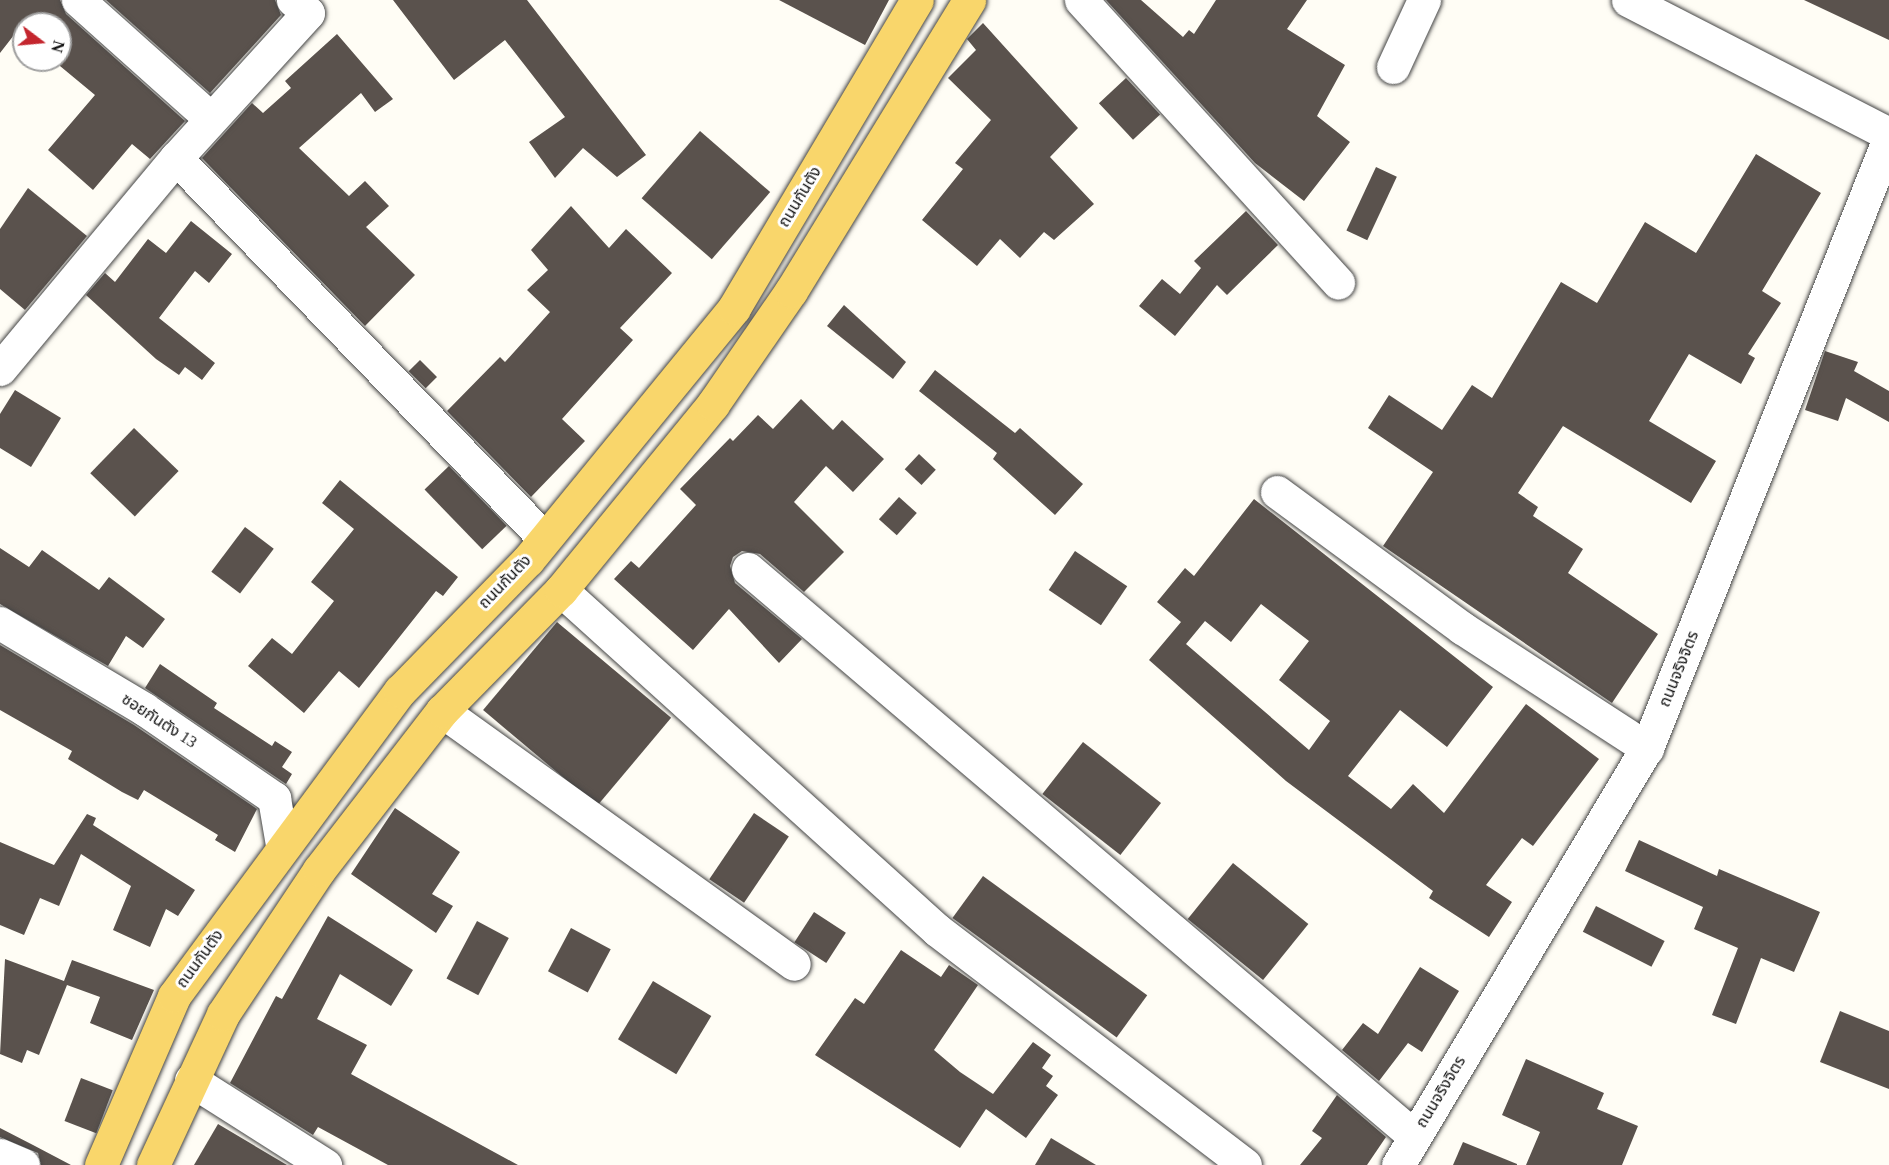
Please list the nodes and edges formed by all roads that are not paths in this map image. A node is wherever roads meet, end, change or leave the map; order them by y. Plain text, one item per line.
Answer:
1 (78, 0) edge
2 (293, 0) edge
3 (917, 0) edge
4 (969, 0) edge
5 (1080, 0) edge
6 (1424, 0) edge
7 (1628, 0) edge
8 (1393, 68) dead end
9 (211, 118) junction
10 (1889, 136) edge
11 (176, 158) junction
12 (808, 184) junction
13 (843, 208) junction
14 (1338, 282) dead end
15 (0, 369) edge
16 (1277, 492) dead end
17 (536, 549) junction
18 (748, 569) dead end
19 (561, 590) junction
20 (0, 623) edge
21 (442, 711) junction
22 (1647, 748) junction
23 (282, 845) junction
24 (319, 870) junction
25 (794, 964) dead end
26 (191, 1080) junction
27 (1414, 1136) junction
28 (0, 1155) edge
29 (23, 1165) edge
30 (101, 1165) edge
31 (153, 1165) edge
32 (325, 1165) edge
33 (1245, 1165) edge
34 (1398, 1165) edge

1 - 9 street
2 - 9 street
3 - 12 main road, ถนนกันตัง
4 - 13 main road
5 - 14 street
6 - 8 street
7 - 10 street
9 - 11 street
10 - 22 street, ถนนจริงจิตร
11 - 15 street
11 - 17 street
12 - 13 main road
12 - 17 main road, ถนนกันตัง
13 - 19 main road
16 - 22 street
17 - 19 main road
17 - 23 main road, ถนนกันตัง
18 - 27 street
19 - 21 main road
19 - 33 street
20 - 23 street, ซอยกันตัง 13
21 - 24 main road
21 - 25 street
22 - 27 street, ถนนจริงจิตร
23 - 24 main road
23 - 30 main road, ถนนกันตัง
24 - 26 main road
26 - 31 main road
26 - 32 street
27 - 34 street, ถนนจริงจิตร
28 - 29 street

